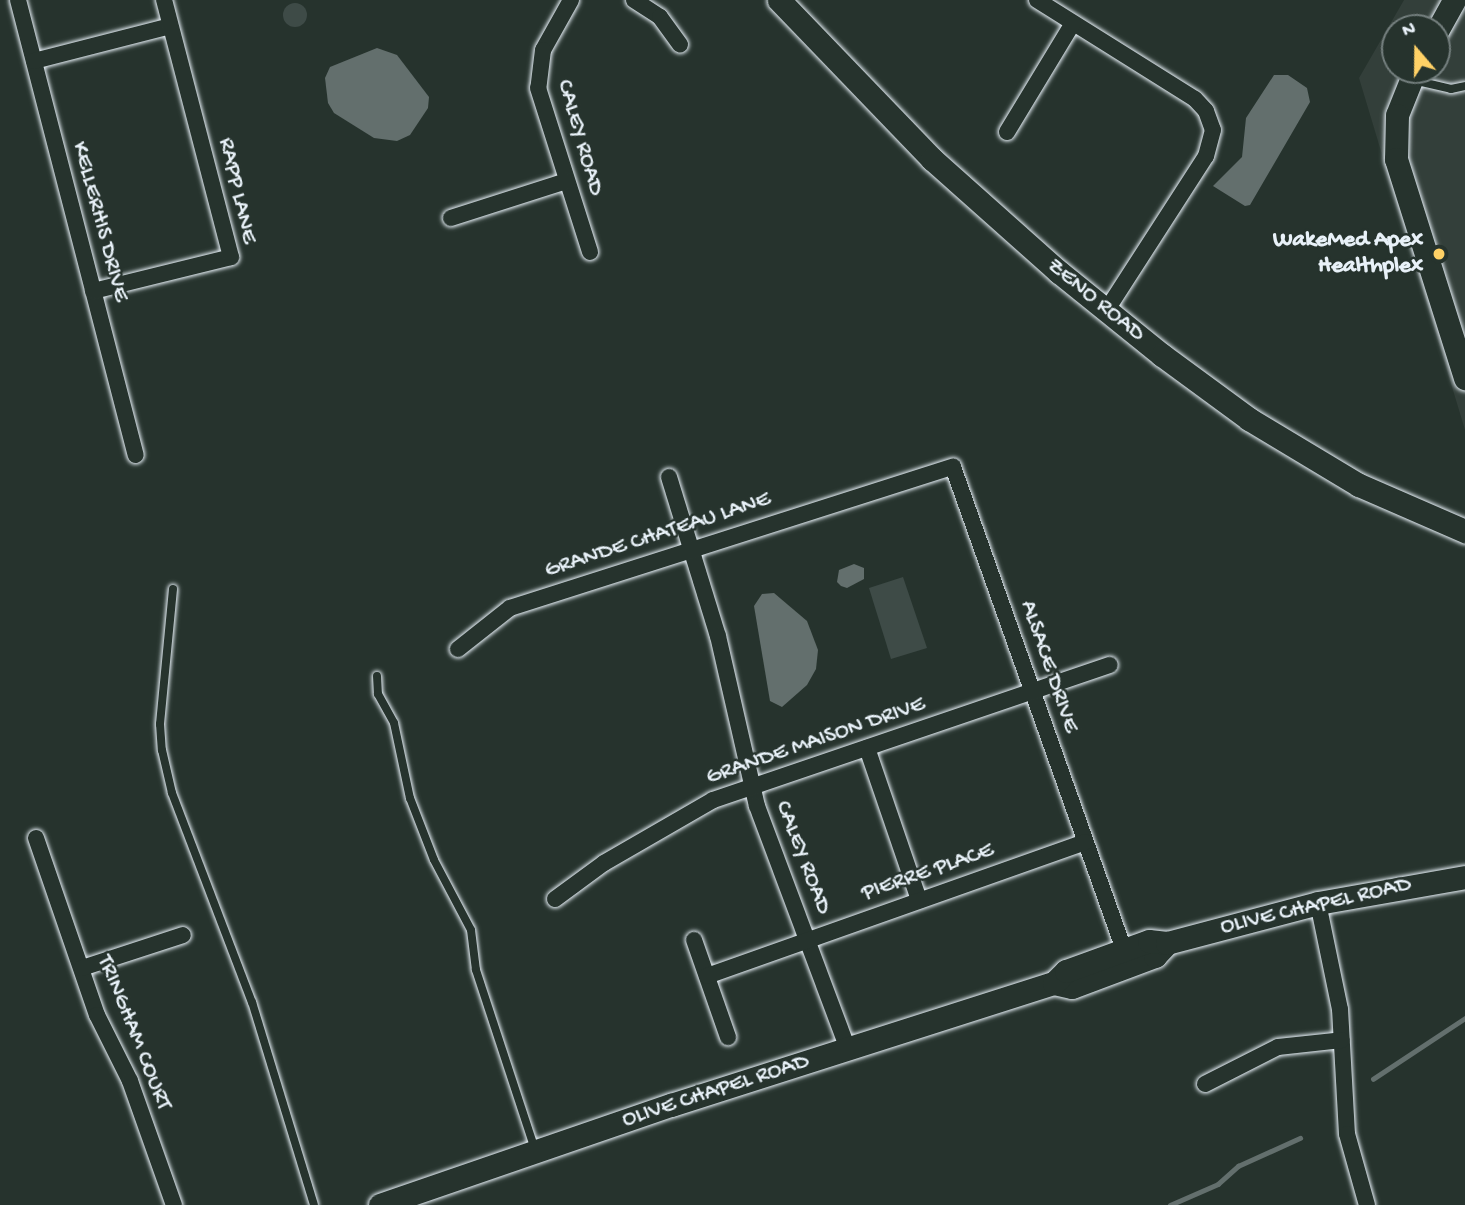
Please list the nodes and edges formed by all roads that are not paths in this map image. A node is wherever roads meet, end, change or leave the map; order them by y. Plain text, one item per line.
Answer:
1 (18, 0) edge
2 (164, 0) edge
3 (571, 0) edge
4 (634, 0) edge
5 (779, 0) edge
6 (1037, 0) edge
7 (1073, 23) junction
8 (170, 26) junction
9 (680, 45) dead end
10 (34, 61) junction
11 (1409, 84) edge
12 (1437, 84) edge
13 (1465, 86) edge
14 (1007, 132) dead end
15 (566, 181) junction
16 (451, 218) dead end
17 (590, 253) dead end
18 (93, 291) junction
19 (1106, 311) junction
20 (1465, 377) edge
21 (136, 455) dead end
22 (668, 477) dead end
23 (884, 488) joint
24 (1465, 531) edge
25 (691, 550) junction
26 (173, 589) dead end
27 (458, 649) dead end
28 (1111, 665) dead end
29 (377, 676) dead end
30 (1033, 692) junction
31 (867, 748) junction
32 (752, 786) junction
33 (36, 838) dead end
34 (1085, 842) junction
35 (1465, 877) edge
36 (555, 899) dead end
37 (919, 900) junction
38 (1318, 902) junction
39 (183, 934) dead end
40 (810, 938) junction
41 (694, 940) dead end
42 (1167, 943) junction
43 (1124, 950) junction
44 (82, 968) junction
45 (707, 976) junction
46 (1054, 983) junction
47 (728, 1037) dead end
48 (1342, 1040) junction
49 (848, 1050) junction
50 (1205, 1084) dead end
51 (536, 1151) junction
52 (174, 1205) edge
53 (314, 1205) edge
54 (380, 1205) edge
55 (1367, 1205) edge

1 - 10 street, KELLERHIS DRIVE
2 - 8 street, RAPP LANE
3 - 15 street, CALEY ROAD
4 - 9 street
5 - 19 main road, ZENO ROAD
6 - 7 street
7 - 14 street
7 - 19 street
8 - 10 street
8 - 18 street, RAPP LANE
10 - 18 street, KELLERHIS DRIVE
11 - 20 main road
12 - 13 lane
15 - 16 street
15 - 17 street, CALEY ROAD
18 - 21 street, KELLERHIS DRIVE
19 - 24 main road, ZENO ROAD
22 - 25 street, CALEY ROAD
23 - 25 street, GRANDE CHATEAU LANE
23 - 30 street, ALSACE DRIVE
25 - 27 street, GRANDE CHATEAU LANE
25 - 32 street, CALEY ROAD
26 - 53 lane
28 - 30 street, GRANDE MAISON DRIVE
29 - 51 lane
30 - 31 street, GRANDE MAISON DRIVE
30 - 34 street, ALSACE DRIVE
31 - 32 street, GRANDE MAISON DRIVE
31 - 37 street
32 - 36 street, GRANDE MAISON DRIVE
32 - 40 street, CALEY ROAD
33 - 44 street, TRINGHAM COURT
34 - 37 street, PIERRE PLACE
34 - 43 street, ALSACE DRIVE
35 - 38 main road, OLIVE CHAPEL ROAD
37 - 40 street, PIERRE PLACE
38 - 42 main road, OLIVE CHAPEL ROAD
38 - 48 street
39 - 44 street
40 - 45 street, PIERRE PLACE
40 - 49 street, CALEY ROAD
41 - 45 street
42 - 43 main road, OLIVE CHAPEL ROAD
42 - 46 main road, OLIVE CHAPEL ROAD
43 - 46 main road, OLIVE CHAPEL ROAD
44 - 52 street, TRINGHAM COURT
45 - 47 street
46 - 49 main road, OLIVE CHAPEL ROAD
48 - 50 street
48 - 55 street
49 - 51 main road, OLIVE CHAPEL ROAD
51 - 54 main road, OLIVE CHAPEL ROAD

